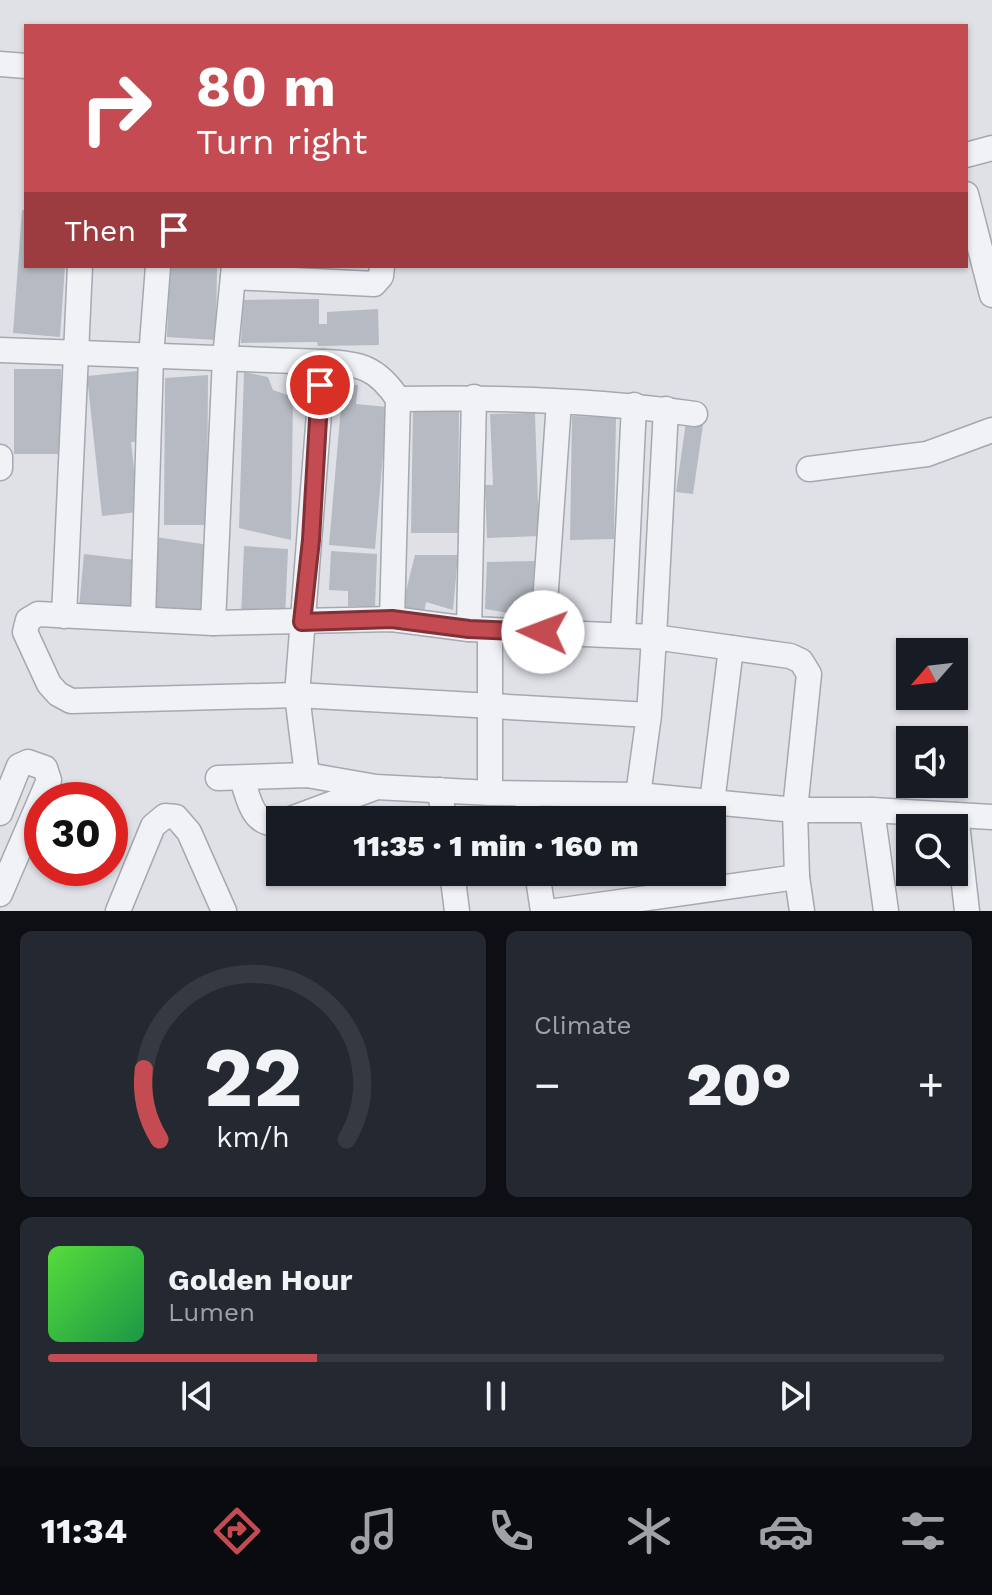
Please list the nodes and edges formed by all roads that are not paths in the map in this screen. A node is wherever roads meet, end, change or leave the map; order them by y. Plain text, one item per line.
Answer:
1 (0, 64) edge
2 (24, 66) edge
3 (992, 148) edge
4 (968, 154) edge
5 (968, 202) edge
6 (80, 268) edge
7 (158, 268) edge
8 (382, 268) edge
9 (234, 272) edge
10 (992, 295) edge
11 (0, 350) edge
12 (77, 354) junction
13 (151, 357) junction
14 (225, 358) junction
15 (323, 362) junction
16 (474, 397) junction
17 (398, 399) junction
18 (559, 402) junction
19 (634, 405) junction
20 (666, 409) junction
21 (695, 414) dead end
22 (992, 430) edge
23 (0, 457) edge
24 (0, 468) edge
25 (809, 469) dead end
26 (64, 616) junction
27 (143, 619) junction
28 (392, 619) junction
29 (302, 622) junction
30 (213, 623) junction
31 (480, 629) junction
32 (543, 632) junction
33 (623, 635) junction
34 (654, 637) junction
35 (731, 648) junction
36 (297, 695) junction
37 (489, 706) junction
38 (649, 715) junction
39 (307, 775) junction
40 (376, 787) junction
41 (440, 790) junction
42 (490, 793) junction
43 (526, 794) junction
44 (638, 795) junction
45 (712, 803) junction
46 (325, 806) edge
47 (442, 806) edge
48 (528, 806) edge
49 (698, 806) edge
50 (795, 810) junction
51 (872, 810) junction
52 (0, 813) edge
53 (939, 814) edge
54 (968, 816) edge
55 (992, 817) edge
56 (266, 822) edge
57 (797, 877) junction
58 (454, 886) edge
59 (539, 886) edge
60 (964, 886) edge
61 (0, 894) edge
62 (118, 911) edge
63 (224, 911) edge
64 (457, 911) edge
65 (543, 911) edge
66 (556, 911) edge
67 (802, 911) edge
68 (886, 911) edge
69 (967, 911) edge

1 - 2 street
3 - 4 street
5 - 10 street
6 - 12 street
7 - 13 street
8 - 9 street
9 - 14 street
11 - 12 street
12 - 13 street
12 - 26 street
13 - 14 street
13 - 27 street
14 - 15 street
14 - 30 street
15 - 17 street
15 - 29 street
16 - 17 street
16 - 18 street
16 - 31 street
17 - 28 street
18 - 19 street
18 - 32 street
19 - 20 street
19 - 33 street
20 - 21 street
20 - 34 street
22 - 25 street
23 - 24 street
26 - 27 street
26 - 36 street
27 - 30 street
28 - 29 street
28 - 31 street
29 - 30 street
29 - 36 street
31 - 32 street
31 - 37 street
32 - 33 street
33 - 34 street
34 - 35 street
34 - 38 street
35 - 45 street
35 - 50 street
36 - 37 street
36 - 39 street
37 - 38 street
37 - 42 street
38 - 44 street
39 - 40 street
39 - 56 street
40 - 41 street
40 - 46 street
41 - 42 street
41 - 47 street
42 - 43 street
43 - 44 street
43 - 48 street
44 - 45 street
45 - 49 street
45 - 50 street
50 - 51 street
50 - 57 street
51 - 53 street
51 - 68 street
52 - 61 street
54 - 55 street
57 - 66 street
57 - 67 street
58 - 64 street
59 - 65 street
60 - 69 street
62 - 63 street

